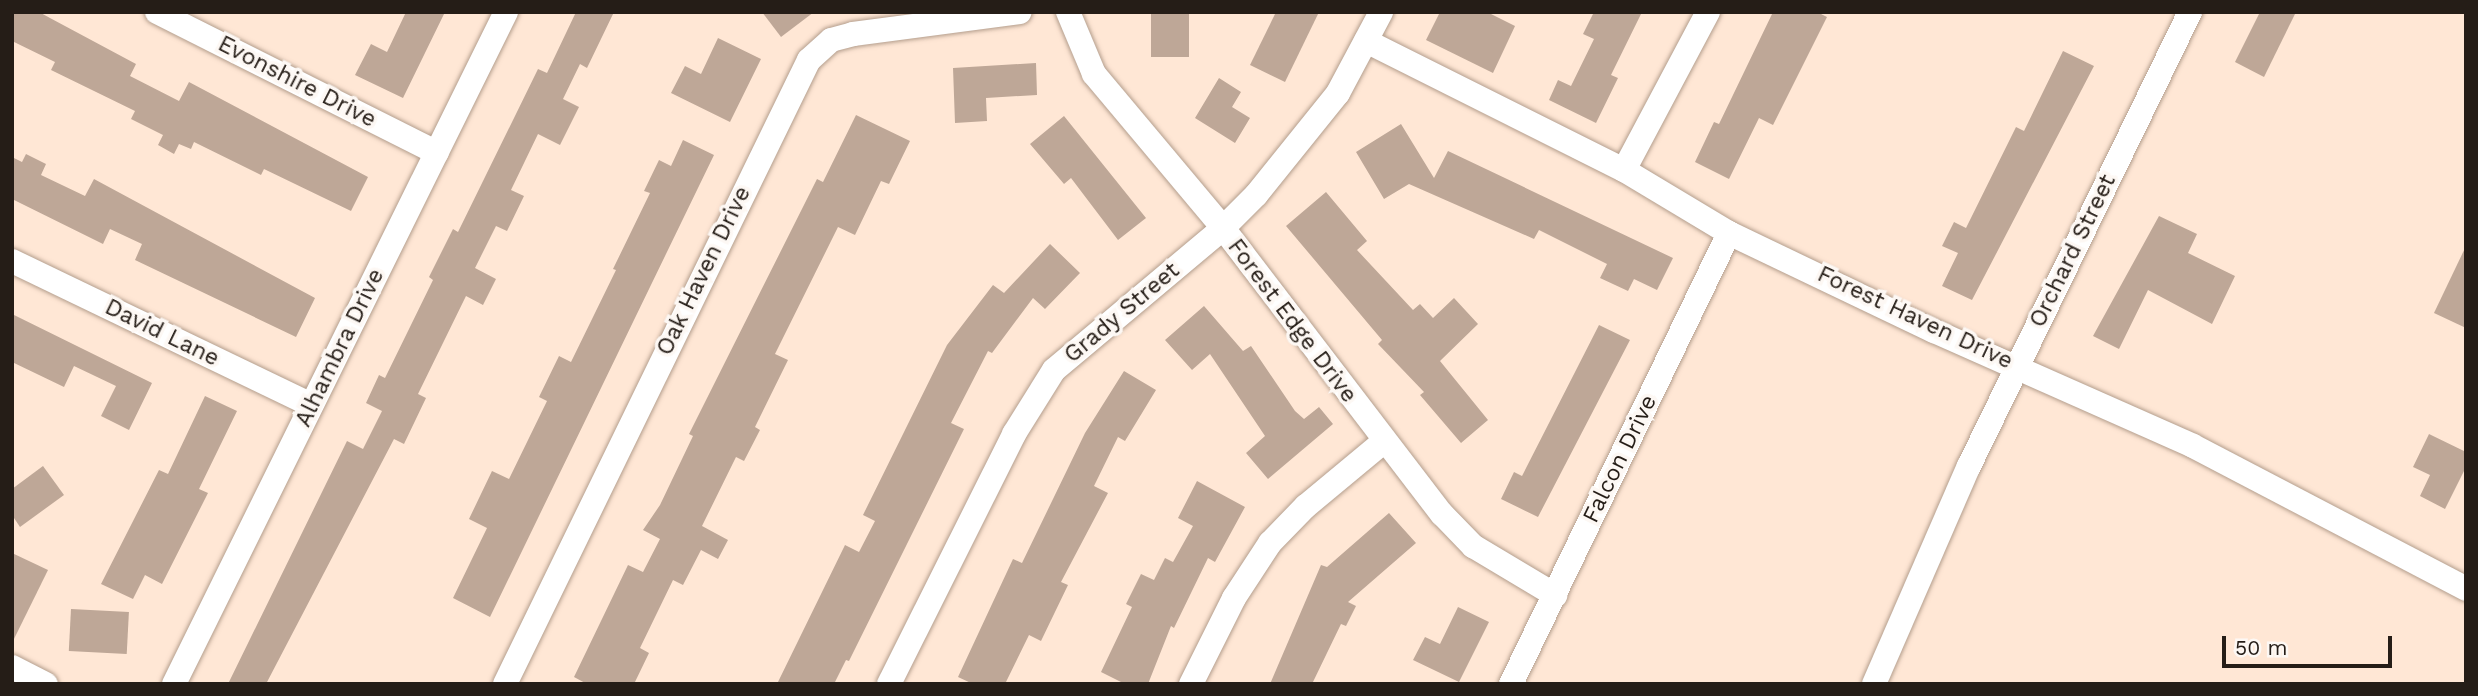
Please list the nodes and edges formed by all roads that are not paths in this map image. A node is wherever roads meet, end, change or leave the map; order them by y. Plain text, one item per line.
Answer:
1 (157, 12) edge
2 (506, 12) edge
3 (1020, 12) edge
4 (1068, 12) edge
5 (1381, 12) edge
6 (1708, 12) edge
7 (2190, 12) edge
8 (189, 19) edge
9 (1366, 41) junction
10 (437, 153) junction
11 (1624, 170) junction
12 (1223, 228) junction
13 (1729, 233) junction
14 (12, 261) edge
15 (2018, 365) junction
16 (312, 405) junction
17 (1383, 442) junction
18 (2466, 589) edge
19 (1555, 595) junction
20 (12, 667) edge
21 (46, 684) edge
22 (174, 684) edge
23 (505, 684) edge
24 (889, 684) edge
25 (1191, 684) edge
26 (1511, 684) edge
27 (1874, 684) edge

1 - 8 street, Evonshire Drive
2 - 10 street, Alhambra Drive
3 - 23 street, Oak Haven Drive
4 - 12 street, Forest Edge Drive
5 - 9 street, Grady Street
6 - 11 street
7 - 15 street, Orchard Street
8 - 10 street, Evonshire Drive
9 - 11 street, Forest Haven Drive
9 - 12 street, Grady Street
10 - 16 street, Alhambra Drive
11 - 13 street, Forest Haven Drive
12 - 17 street, Forest Edge Drive
12 - 24 street, Grady Street
13 - 15 street, Forest Haven Drive
13 - 19 street, Falcon Drive
14 - 16 street, David Lane
15 - 18 street, Forest Haven Drive
15 - 27 street, Orchard Street
16 - 22 street, Alhambra Drive
17 - 19 street, Forest Edge Drive
17 - 25 street
19 - 26 street, Falcon Drive
20 - 21 street

